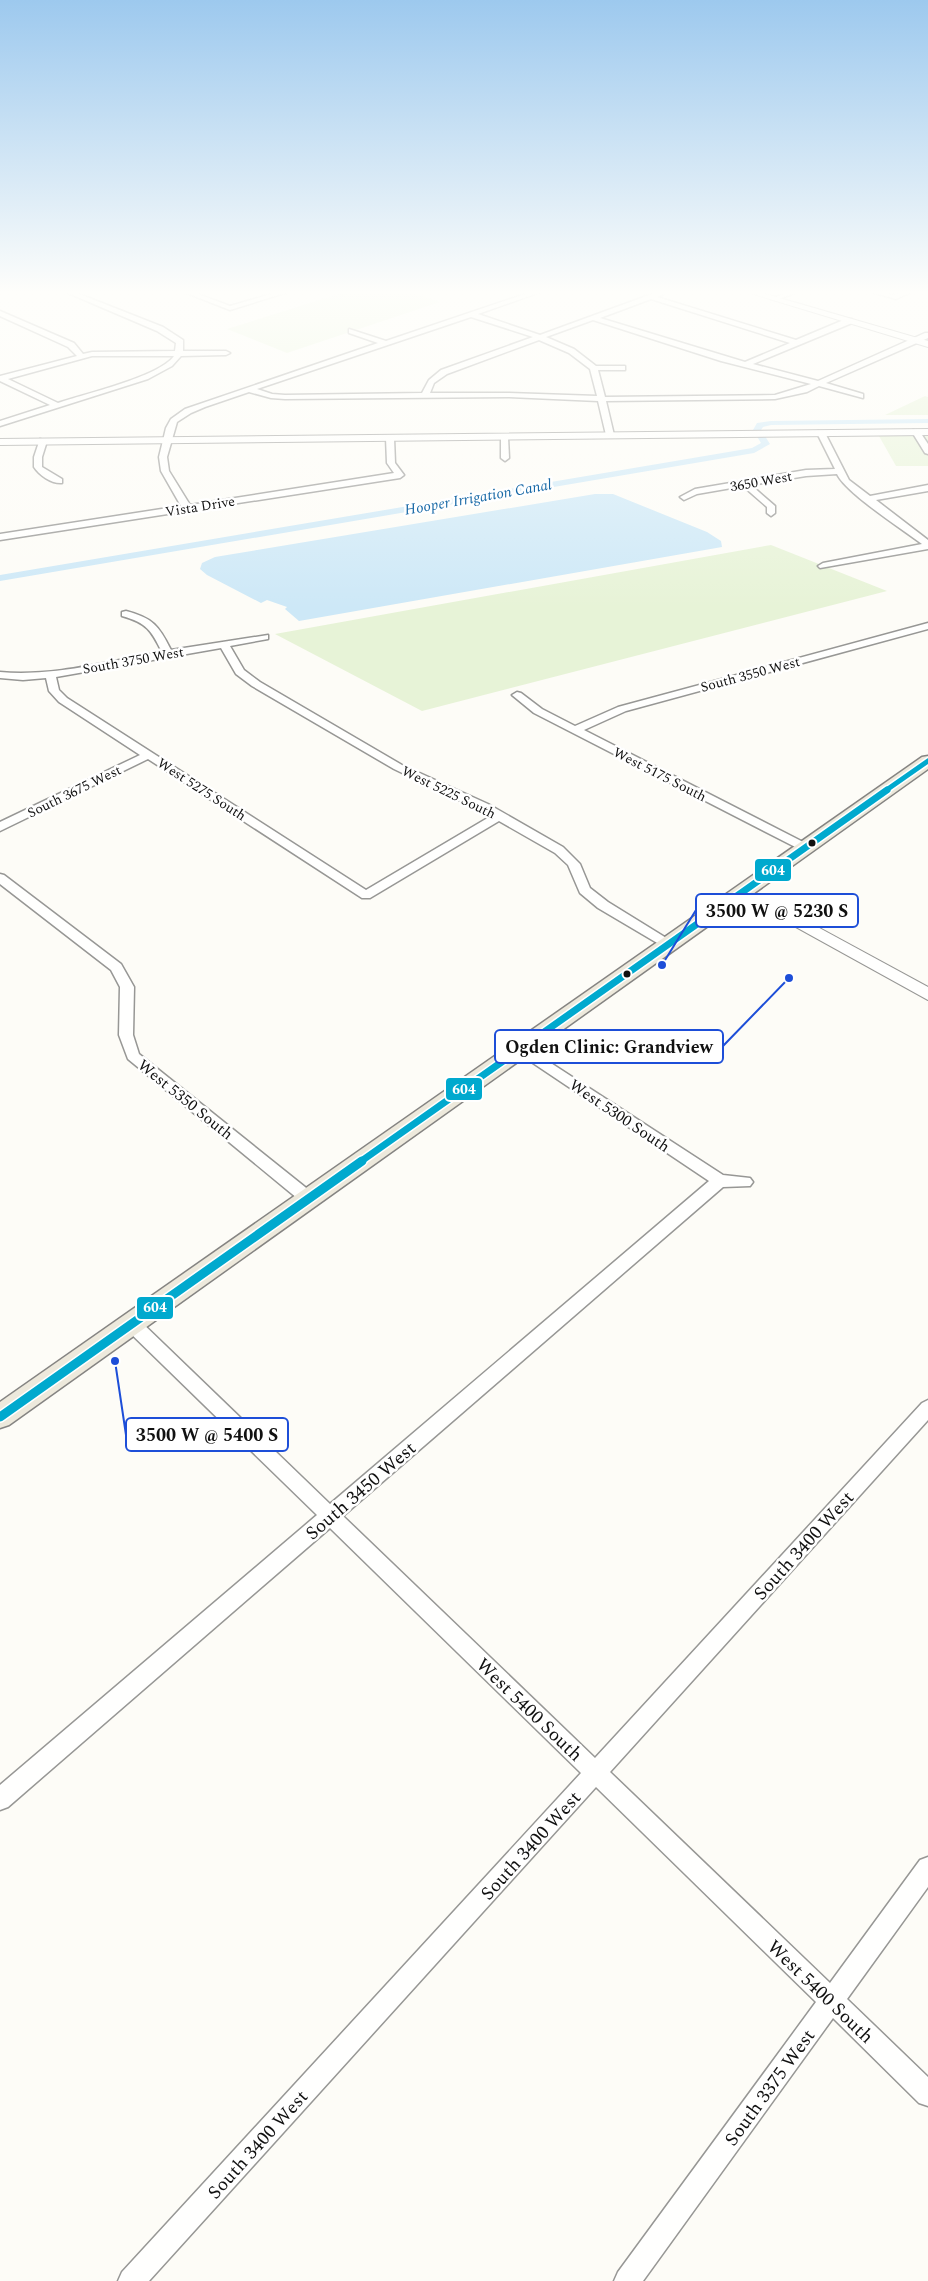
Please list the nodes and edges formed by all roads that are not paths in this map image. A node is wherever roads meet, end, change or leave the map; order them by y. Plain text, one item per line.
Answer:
1 (38, 396) edge
2 (83, 396) edge
3 (228, 396) edge
4 (280, 396) edge
5 (363, 396) edge
6 (558, 396) edge
7 (778, 396) edge
8 (601, 399) junction
9 (56, 405) junction
10 (0, 424) edge
11 (916, 432) junction
12 (928, 432) edge
13 (821, 433) junction
14 (610, 435) junction
15 (504, 437) junction
16 (390, 438) junction
17 (168, 440) junction
18 (43, 441) junction
19 (0, 442) edge
20 (928, 451) edge
21 (505, 458) dead end
22 (840, 471) junction
23 (59, 480) dead end
24 (745, 484) junction
25 (928, 488) edge
26 (684, 497) dead end
27 (866, 499) junction
28 (187, 508) junction
29 (770, 513) dead end
30 (0, 537) edge
31 (928, 545) edge
32 (823, 566) dead end
33 (126, 614) dead end
34 (928, 626) edge
35 (264, 637) dead end
36 (224, 644) junction
37 (168, 654) junction
38 (0, 675) edge
39 (50, 675) junction
40 (517, 695) dead end
41 (575, 730) junction
42 (148, 755) junction
43 (928, 761) edge
44 (499, 816) junction
45 (0, 827) edge
46 (805, 848) junction
47 (0, 878) edge
48 (744, 892) junction
49 (669, 944) junction
50 (928, 994) edge
51 (520, 1048) junction
52 (720, 1181) junction
53 (745, 1182) dead end
54 (309, 1198) junction
55 (132, 1324) junction
56 (928, 1408) edge
57 (0, 1417) edge
58 (330, 1515) junction
59 (596, 1773) junction
60 (0, 1799) edge
61 (928, 1868) edge
62 (832, 2001) junction
63 (928, 2094) edge
64 (131, 2281) edge
65 (627, 2281) edge

1 - 9 street
2 - 9 street
3 - 17 street
4 - 5 street
6 - 8 street
7 - 8 street
8 - 14 street
9 - 10 street
11 - 12 street
11 - 13 street
11 - 20 street
13 - 14 street
13 - 22 street
14 - 15 street
15 - 16 street
15 - 21 street
16 - 17 street
16 - 28 street, Vista Drive
17 - 18 street
17 - 28 street
18 - 19 street
18 - 23 street
22 - 24 street, 3650 West
22 - 27 street
24 - 26 street, 3650 West
24 - 29 street
25 - 27 street
27 - 31 street
28 - 30 street, Vista Drive
31 - 32 street
33 - 37 street
34 - 41 street, South 3550 West
35 - 36 street, South 3750 West
36 - 37 street, South 3750 West
36 - 44 street, West 5225 South
37 - 39 street, South 3750 West
38 - 39 street, South 3750 West
39 - 42 street, West 5275 South
40 - 41 street, West 5175 South
41 - 46 street, West 5175 South
42 - 44 street, West 5275 South
42 - 45 street, South 3675 West
43 - 46 main road
44 - 49 street, West 5225 South
46 - 48 main road
47 - 54 street, West 5350 South
48 - 49 main road
48 - 50 street
49 - 51 main road
51 - 52 street, West 5300 South
51 - 54 main road
52 - 53 street
52 - 58 street, South 3450 West
54 - 55 main road
55 - 57 main road
55 - 58 street, West 5400 South
56 - 59 street, South 3400 West
58 - 59 street, West 5400 South
58 - 60 street, South 3450 West
59 - 62 street, West 5400 South
59 - 64 street, South 3400 West
61 - 62 street, South 3375 West
62 - 63 street, West 5400 South
62 - 65 street, South 3375 West

